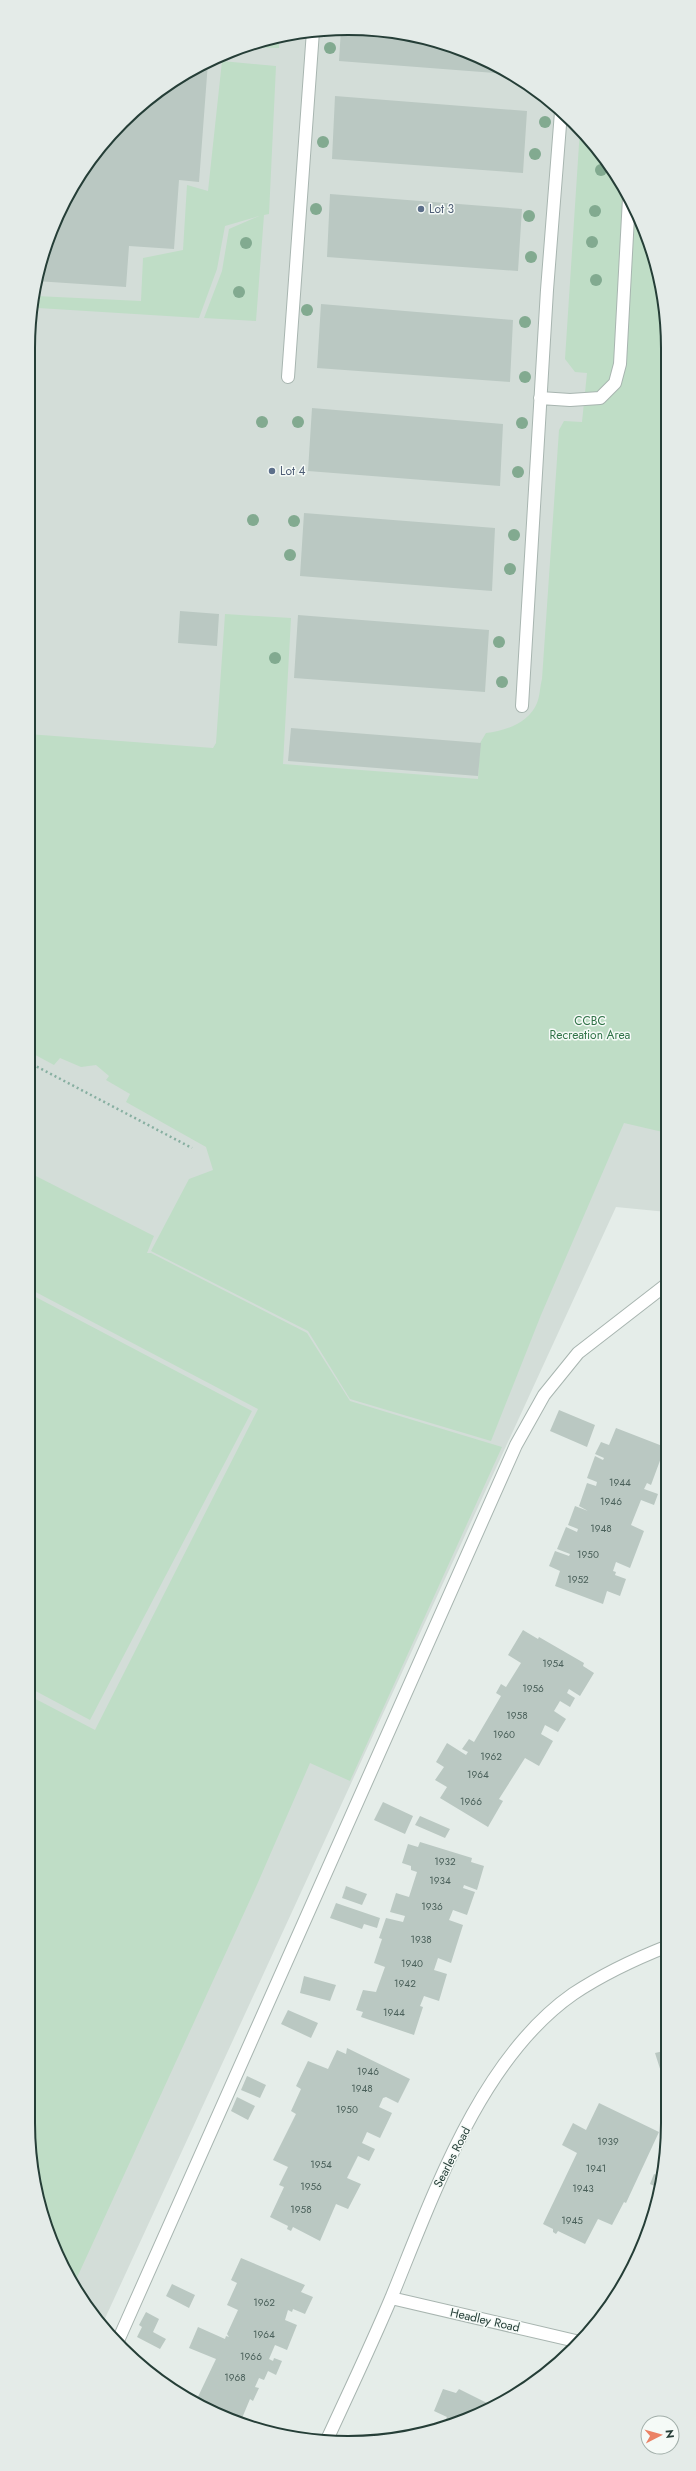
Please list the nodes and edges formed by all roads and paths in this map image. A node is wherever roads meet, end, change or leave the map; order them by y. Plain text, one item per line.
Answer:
1 (313, 37) edge
2 (560, 119) edge
3 (628, 209) edge
4 (288, 377) dead end
5 (540, 398) junction
6 (522, 706) dead end
7 (35, 1066) edge
8 (192, 1148) dead end
9 (661, 1289) edge
10 (661, 1949) edge
11 (391, 2298) junction
12 (120, 2336) edge
13 (572, 2340) edge
14 (329, 2435) edge

1 - 4 street
2 - 5 street
3 - 5 street
5 - 6 street
7 - 8 path
9 - 12 street
10 - 11 street, Searles Road
11 - 13 street, Headley Road
11 - 14 street, Searles Road

